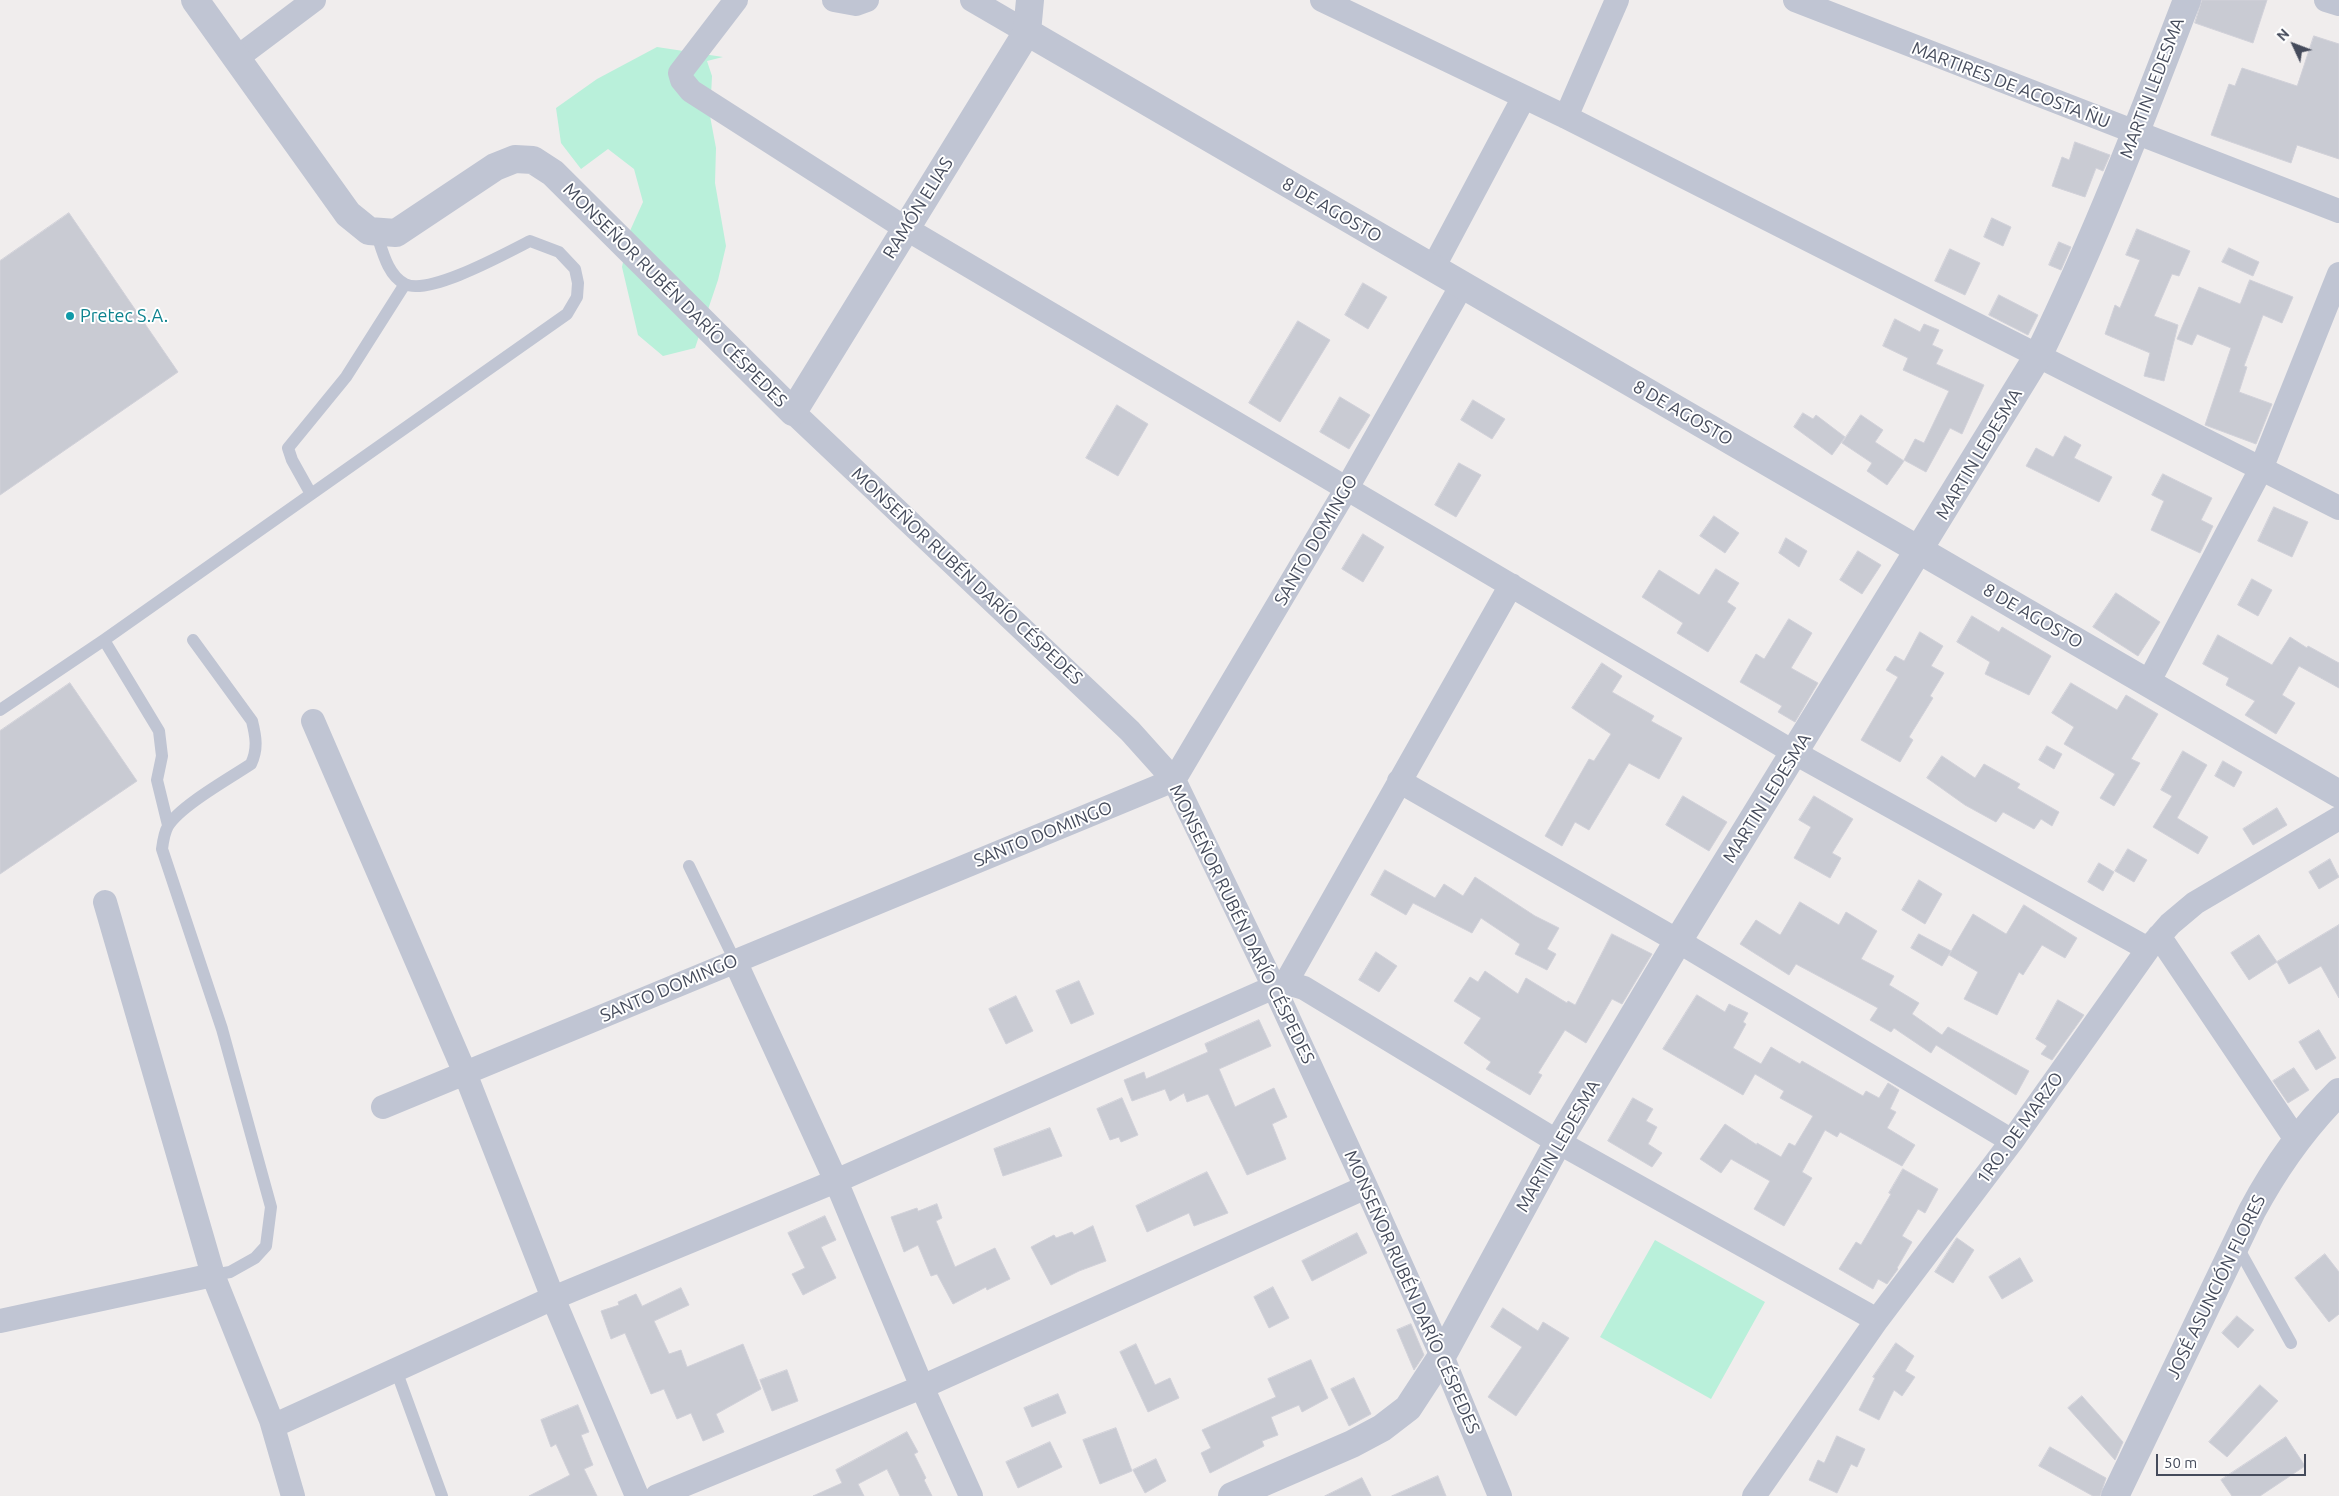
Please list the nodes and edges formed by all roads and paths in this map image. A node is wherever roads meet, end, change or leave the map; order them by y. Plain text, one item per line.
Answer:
1 (196, 0) edge
2 (314, 0) edge
3 (736, 0) edge
4 (834, 0) edge
5 (867, 0) edge
6 (972, 0) edge
7 (1030, 0) edge
8 (1322, 0) edge
9 (1617, 0) edge
10 (1794, 0) edge
11 (2186, 0) edge
12 (2326, 0) edge
13 (2339, 4) edge
14 (1027, 32) junction
15 (238, 57) junction
16 (1524, 97) junction
17 (1566, 117) junction
18 (2135, 133) junction
19 (2339, 211) edge
20 (905, 228) junction
21 (376, 232) junction
22 (1433, 268) junction
23 (2339, 274) edge
24 (405, 284) junction
25 (1462, 285) junction
26 (2039, 354) junction
27 (793, 412) junction
28 (2261, 469) junction
29 (1347, 488) junction
30 (311, 494) junction
31 (2339, 508) edge
32 (1921, 550) junction
33 (1511, 585) junction
34 (104, 640) junction
35 (193, 640) dead end
36 (2148, 683) junction
37 (0, 710) edge
38 (313, 721) dead end
39 (1794, 753) junction
40 (1174, 780) junction
41 (1399, 781) junction
42 (2339, 794) edge
43 (2339, 818) edge
44 (168, 825) junction
45 (690, 866) dead end
46 (105, 902) dead end
47 (1678, 941) junction
48 (2153, 943) junction
49 (735, 961) junction
50 (1279, 986) junction
51 (465, 1073) junction
52 (2339, 1092) edge
53 (383, 1107) dead end
54 (2012, 1140) junction
55 (2297, 1141) junction
56 (1558, 1142) junction
57 (836, 1181) junction
58 (1366, 1187) junction
59 (2236, 1244) junction
60 (213, 1275) junction
61 (553, 1298) junction
62 (1876, 1320) junction
63 (0, 1321) edge
64 (2290, 1343) dead end
65 (1442, 1356) junction
66 (396, 1370) junction
67 (922, 1387) junction
68 (273, 1426) junction
69 (293, 1496) edge
70 (442, 1496) edge
71 (637, 1496) edge
72 (657, 1496) edge
73 (971, 1496) edge
74 (1232, 1496) edge
75 (1500, 1496) edge
76 (1754, 1496) edge
77 (2115, 1496) edge

1 - 15 street
2 - 15 street
3 - 20 street
4 - 5 street
6 - 14 street
7 - 14 street, RAMÓN ELIAS
8 - 16 street
9 - 17 street
10 - 18 street, MARTIRES DE ACOSTA ÑU
11 - 18 street, MARTIN LEDESMA
12 - 13 street
14 - 20 street, RAMÓN ELIAS
14 - 22 street, 8 DE AGOSTO
15 - 21 street
16 - 17 street
16 - 22 street
17 - 26 street
18 - 19 street, MARTIRES DE ACOSTA ÑU
18 - 26 street, MARTIN LEDESMA
20 - 27 street, RAMÓN ELIAS
20 - 29 street
21 - 24 lane
21 - 27 street, MONSEÑOR RUBÉN DARÍO CÉSPEDES
22 - 25 street, 8 DE AGOSTO
23 - 28 street
24 - 30 lane
24 - 30 lane
25 - 29 street, SANTO DOMINGO
25 - 32 street, 8 DE AGOSTO
26 - 28 street
26 - 32 street, MARTIN LEDESMA
27 - 40 street, MONSEÑOR RUBÉN DARÍO CÉSPEDES
28 - 31 street
28 - 36 street
29 - 33 street
29 - 40 street, SANTO DOMINGO
30 - 34 lane
32 - 36 street, 8 DE AGOSTO
32 - 39 street, MARTIN LEDESMA
33 - 39 street
33 - 41 street
34 - 37 lane
34 - 44 lane
35 - 44 lane
36 - 42 street, 8 DE AGOSTO
38 - 51 street
39 - 47 street, MARTIN LEDESMA
39 - 48 street
40 - 49 street, SANTO DOMINGO
40 - 50 street, MONSEÑOR RUBÉN DARÍO CÉSPEDES
41 - 47 street
41 - 50 street
43 - 48 street, 1RO. DE MARZO
44 - 60 lane
45 - 49 lane
46 - 60 street
47 - 54 street
47 - 56 street, MARTIN LEDESMA
48 - 54 street, 1RO. DE MARZO
48 - 55 street
49 - 51 street, SANTO DOMINGO
49 - 57 street
50 - 56 street
50 - 57 street
50 - 58 street, MONSEÑOR RUBÉN DARÍO CÉSPEDES
51 - 53 street, SANTO DOMINGO
51 - 61 street
52 - 55 street, JOSÉ ASUNCIÓN FLORES
54 - 62 street, 1RO. DE MARZO
55 - 59 street, JOSÉ ASUNCIÓN FLORES
56 - 62 street
56 - 65 street, MARTIN LEDESMA
57 - 61 street
57 - 67 street
58 - 65 street, MONSEÑOR RUBÉN DARÍO CÉSPEDES
58 - 67 street
59 - 64 lane
59 - 77 street, JOSÉ ASUNCIÓN FLORES
60 - 63 street
60 - 68 street
61 - 66 street
61 - 71 street
62 - 76 street, 1RO. DE MARZO
65 - 74 street, MARTIN LEDESMA
65 - 75 street, MONSEÑOR RUBÉN DARÍO CÉSPEDES
66 - 68 street
66 - 70 lane
67 - 72 street
67 - 73 street
68 - 69 street

